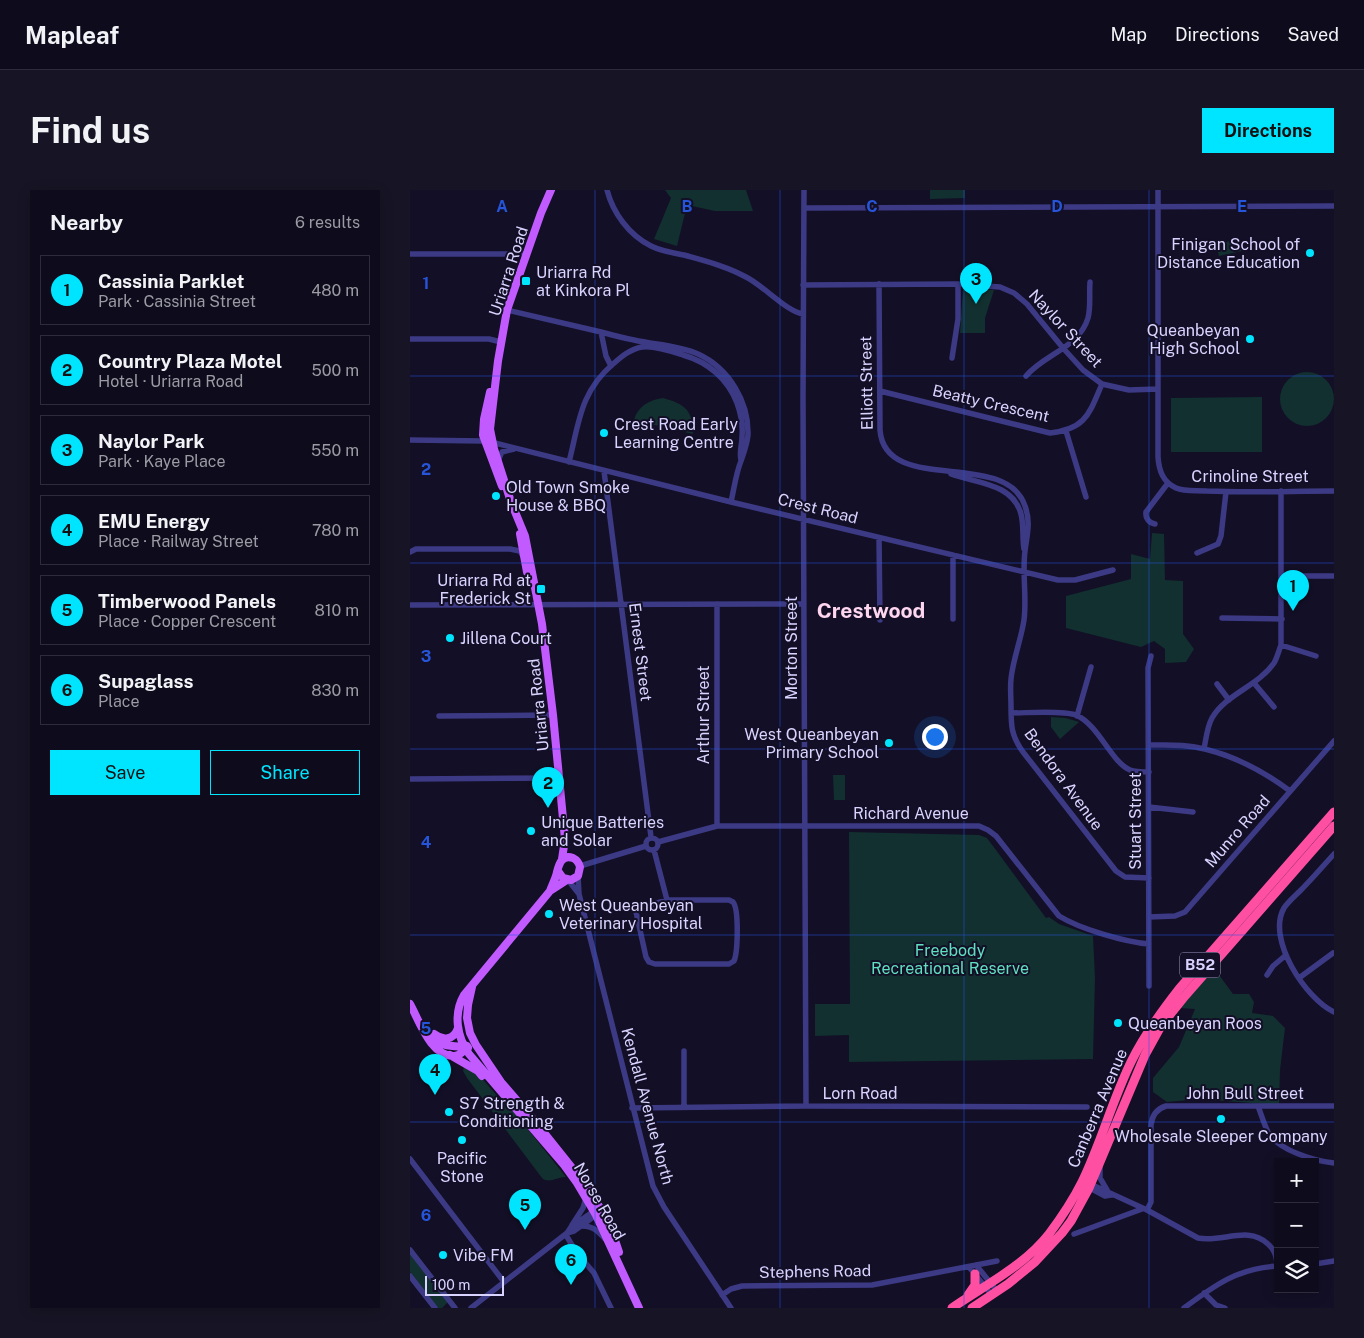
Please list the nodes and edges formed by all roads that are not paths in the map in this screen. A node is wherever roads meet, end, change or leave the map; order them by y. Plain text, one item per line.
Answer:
1 (607, 190) edge
2 (804, 190) edge
3 (1158, 190) edge
4 (551, 191) edge
5 (1158, 206) junction
6 (1334, 206) edge
7 (804, 208) junction
8 (410, 254) edge
9 (527, 254) junction
10 (1090, 282) dead end
11 (879, 284) junction
12 (958, 284) junction
13 (804, 285) junction
14 (507, 310) junction
15 (804, 314) junction
16 (601, 332) junction
17 (410, 340) edge
18 (635, 340) junction
19 (501, 342) junction
20 (646, 347) junction
21 (1062, 348) junction
22 (604, 349) junction
23 (952, 358) dead end
24 (610, 366) junction
25 (600, 375) junction
26 (1026, 376) dead end
27 (1102, 384) junction
28 (1158, 389) junction
29 (880, 390) junction
30 (1066, 431) junction
31 (410, 440) edge
32 (488, 442) junction
33 (516, 449) junction
34 (741, 460) junction
35 (569, 462) junction
36 (499, 463) junction
37 (604, 470) junction
38 (1168, 483) junction
39 (1281, 491) junction
40 (1334, 491) edge
41 (1226, 492) junction
42 (1086, 497) dead end
43 (511, 502) junction
44 (731, 502) junction
45 (517, 518) junction
46 (804, 519) junction
47 (1155, 524) dead end
48 (520, 538) junction
49 (879, 538) junction
50 (510, 549) junction
51 (410, 552) edge
52 (1197, 553) dead end
53 (953, 555) junction
54 (523, 556) junction
55 (1113, 570) dead end
56 (1024, 572) junction
57 (1282, 576) junction
58 (1334, 576) edge
59 (537, 601) junction
60 (621, 604) junction
61 (717, 604) junction
62 (804, 604) junction
63 (410, 605) edge
64 (1222, 618) dead end
65 (953, 619) dead end
66 (1282, 619) junction
67 (880, 620) dead end
68 (1281, 645) junction
69 (1151, 656) dead end
70 (1316, 656) dead end
71 (1090, 667) dead end
72 (1254, 682) junction
73 (1217, 684) dead end
74 (1229, 700) junction
75 (1274, 707) dead end
76 (1011, 713) junction
77 (439, 716) dead end
78 (553, 716) junction
79 (1078, 716) junction
80 (1334, 741) edge
81 (1149, 745) junction
82 (1204, 749) junction
83 (1149, 772) junction
84 (560, 778) junction
85 (410, 779) edge
86 (1290, 791) junction
87 (1149, 807) junction
88 (1193, 812) dead end
89 (1334, 812) edge
90 (717, 826) junction
91 (805, 826) junction
92 (1334, 826) edge
93 (651, 837) junction
94 (565, 840) junction
95 (658, 842) junction
96 (646, 846) junction
97 (654, 850) junction
98 (1334, 854) edge
99 (573, 858) junction
100 (562, 859) junction
101 (580, 866) junction
102 (558, 871) junction
103 (578, 876) junction
104 (1149, 878) junction
105 (568, 880) junction
106 (550, 891) junction
107 (579, 894) junction
108 (667, 900) junction
109 (1149, 917) junction
110 (1149, 944) junction
111 (1333, 953) edge
112 (1286, 955) junction
113 (1266, 975) dead end
114 (1299, 978) junction
115 (476, 979) junction
116 (1149, 986) dead end
117 (469, 998) junction
118 (410, 1004) edge
119 (415, 1012) junction
120 (1334, 1012) edge
121 (422, 1022) junction
122 (458, 1028) junction
123 (465, 1048) junction
124 (684, 1051) dead end
125 (448, 1054) junction
126 (500, 1082) junction
127 (511, 1104) junction
128 (806, 1106) junction
129 (1258, 1106) junction
130 (1334, 1106) edge
131 (684, 1107) junction
132 (1087, 1107) dead end
133 (632, 1108) junction
134 (410, 1159) edge
135 (1334, 1163) edge
136 (1100, 1164) junction
137 (1086, 1184) junction
138 (1109, 1192) junction
139 (586, 1197) junction
140 (1145, 1209) junction
141 (598, 1211) junction
142 (580, 1226) junction
143 (571, 1227) junction
144 (566, 1234) junction
145 (1074, 1234) dead end
146 (410, 1250) edge
147 (1274, 1252) edge
148 (615, 1253) junction
149 (997, 1261) dead end
150 (1334, 1261) edge
151 (1319, 1263) edge
152 (1274, 1266) edge
153 (974, 1269) junction
154 (410, 1276) edge
155 (504, 1282) junction
156 (630, 1285) junction
157 (991, 1289) junction
158 (1204, 1293) junction
159 (722, 1295) junction
160 (961, 1302) junction
161 (639, 1307) edge
162 (435, 1308) edge
163 (455, 1308) edge
164 (470, 1308) edge
165 (612, 1308) edge
166 (731, 1308) edge
167 (952, 1308) edge
168 (972, 1308) edge
169 (1184, 1308) edge
170 (1225, 1308) edge

1 - 15 street
2 - 7 street, Morton Street
3 - 5 street
4 - 9 main road, Uriarra Road
5 - 6 street
5 - 7 street
5 - 28 street
7 - 13 street, Morton Street
8 - 9 street
9 - 14 main road, Uriarra Road
10 - 21 street
11 - 12 street, Naylor Street
11 - 13 street, Naylor Street
11 - 29 street, Elliott Street
12 - 21 street, Naylor Street
12 - 23 street
13 - 15 street, Morton Street
14 - 16 street
14 - 19 main road, Uriarra Road
15 - 46 street, Morton Street
16 - 18 street
16 - 22 street
17 - 19 street
18 - 20 street
18 - 34 street
19 - 32 main road, Uriarra Road
20 - 24 street
20 - 34 street
21 - 26 street
21 - 27 street, Naylor Street
22 - 24 street
22 - 25 street
24 - 25 street
25 - 35 street
27 - 28 street, Naylor Street
27 - 30 street, Beatty Crescent
28 - 38 street
29 - 30 street, Beatty Crescent
29 - 56 street, Elliott Street
30 - 42 street
31 - 32 street, Crest Road
32 - 33 street, Crest Road
32 - 36 main road, Uriarra Road
32 - 43 main road, Uriarra Road
33 - 35 street, Crest Road
33 - 36 street
34 - 44 street
35 - 37 street, Crest Road
36 - 43 main road, Uriarra Road
37 - 44 street, Crest Road
37 - 60 street, Ernest Street
38 - 41 street, Crinoline Street
38 - 47 street
39 - 40 street, Crinoline Street
39 - 41 street, Crinoline Street
39 - 57 street
41 - 52 street
43 - 45 main road, Uriarra Road
44 - 46 street, Crest Road
45 - 48 main road, Uriarra Road
45 - 59 main road, Uriarra Road
46 - 49 street, Crest Road
46 - 62 street, Morton Street
48 - 50 street
48 - 54 main road, Uriarra Road
49 - 53 street, Crest Road
49 - 67 street
50 - 51 street
50 - 54 street
53 - 56 street, Crest Road
53 - 65 street
54 - 59 main road, Uriarra Road
55 - 56 street, Crest Road
56 - 76 street, Bendora Avenue
57 - 58 street
57 - 66 street
59 - 60 street
59 - 63 street
59 - 78 main road, Uriarra Road
60 - 61 street
60 - 93 street, Ernest Street
61 - 62 street
61 - 90 street, Arthur Street
62 - 91 street, Morton Street
64 - 66 street
66 - 68 street
68 - 70 street
68 - 72 street
69 - 81 street, Stuart Street
71 - 79 street
72 - 74 street
72 - 75 street
73 - 74 street
74 - 82 street
76 - 79 street
76 - 104 street, Bendora Avenue
77 - 78 street
78 - 84 main road, Uriarra Road
79 - 83 street
80 - 86 street, Munro Road
81 - 82 street
81 - 83 street, Stuart Street
82 - 86 street
83 - 87 street, Stuart Street
84 - 85 street
84 - 94 main road, Uriarra Road
86 - 109 street, Munro Road
87 - 88 street
87 - 104 street, Stuart Street
89 - 137 highway, Canberra Avenue / B52
90 - 91 street, Richard Avenue
90 - 95 street, Richard Avenue
91 - 110 street, Richard Avenue
91 - 128 street, Morton Street
92 - 136 highway, Canberra Avenue / B52
93 - 95 street
93 - 96 street
94 - 99 main road, Uriarra Road
94 - 100 main road, Uriarra Road
95 - 97 street
96 - 97 street
96 - 101 street
97 - 108 street
98 - 112 street
99 - 100 main road
99 - 101 main road
100 - 102 main road
101 - 103 main road
102 - 105 main road
102 - 106 main road
103 - 105 main road
103 - 107 street, Kendall Avenue North
104 - 109 street, Stuart Street
105 - 106 main road
105 - 107 street, Kendall Avenue North
106 - 115 main road
107 - 133 street, Kendall Avenue North
108 - 108 street
109 - 110 street, Stuart Street
110 - 116 street, Stuart Street
111 - 114 street
112 - 113 street
112 - 114 street
114 - 120 street
115 - 117 main road, Norse Road
115 - 122 main road, Norse Road
117 - 123 main road
117 - 126 main road, Norse Road
118 - 119 main road
119 - 121 main road
119 - 125 main road
121 - 122 main road
121 - 123 main road
122 - 123 main road, Norse Road
123 - 125 main road
123 - 126 main road
123 - 127 main road, Norse Road
124 - 131 street
125 - 127 main road
126 - 141 main road, Norse Road
127 - 139 main road, Norse Road
128 - 131 street, Lorn Road
128 - 132 street, Lorn Road
129 - 130 street, John Bull Street
129 - 135 street
129 - 140 street, John Bull Street
131 - 133 street, Lorn Road
133 - 159 street, Kendall Avenue North
134 - 155 street
136 - 137 highway, Canberra Avenue / B52
136 - 138 street
137 - 138 street
137 - 157 highway, Canberra Avenue / B52
138 - 140 street
139 - 141 main road, Norse Road
139 - 143 street
140 - 145 street
140 - 147 street
141 - 142 street
141 - 143 street
141 - 148 main road, Norse Road
141 - 156 main road, Norse Road
142 - 144 street
142 - 148 street
143 - 144 street
144 - 155 street
144 - 165 street
146 - 163 street
148 - 156 main road, Norse Road
149 - 153 street, Stephens Road
150 - 151 street
152 - 158 street
153 - 157 street
153 - 159 street, Stephens Road
153 - 160 highway
154 - 162 street
155 - 164 street
156 - 161 main road, Norse Road
157 - 160 highway, Canberra Avenue / B52
157 - 168 highway, Canberra Avenue / B52
158 - 169 street
158 - 170 street
159 - 166 street, Kendall Avenue North
160 - 167 highway, Canberra Avenue / B52

